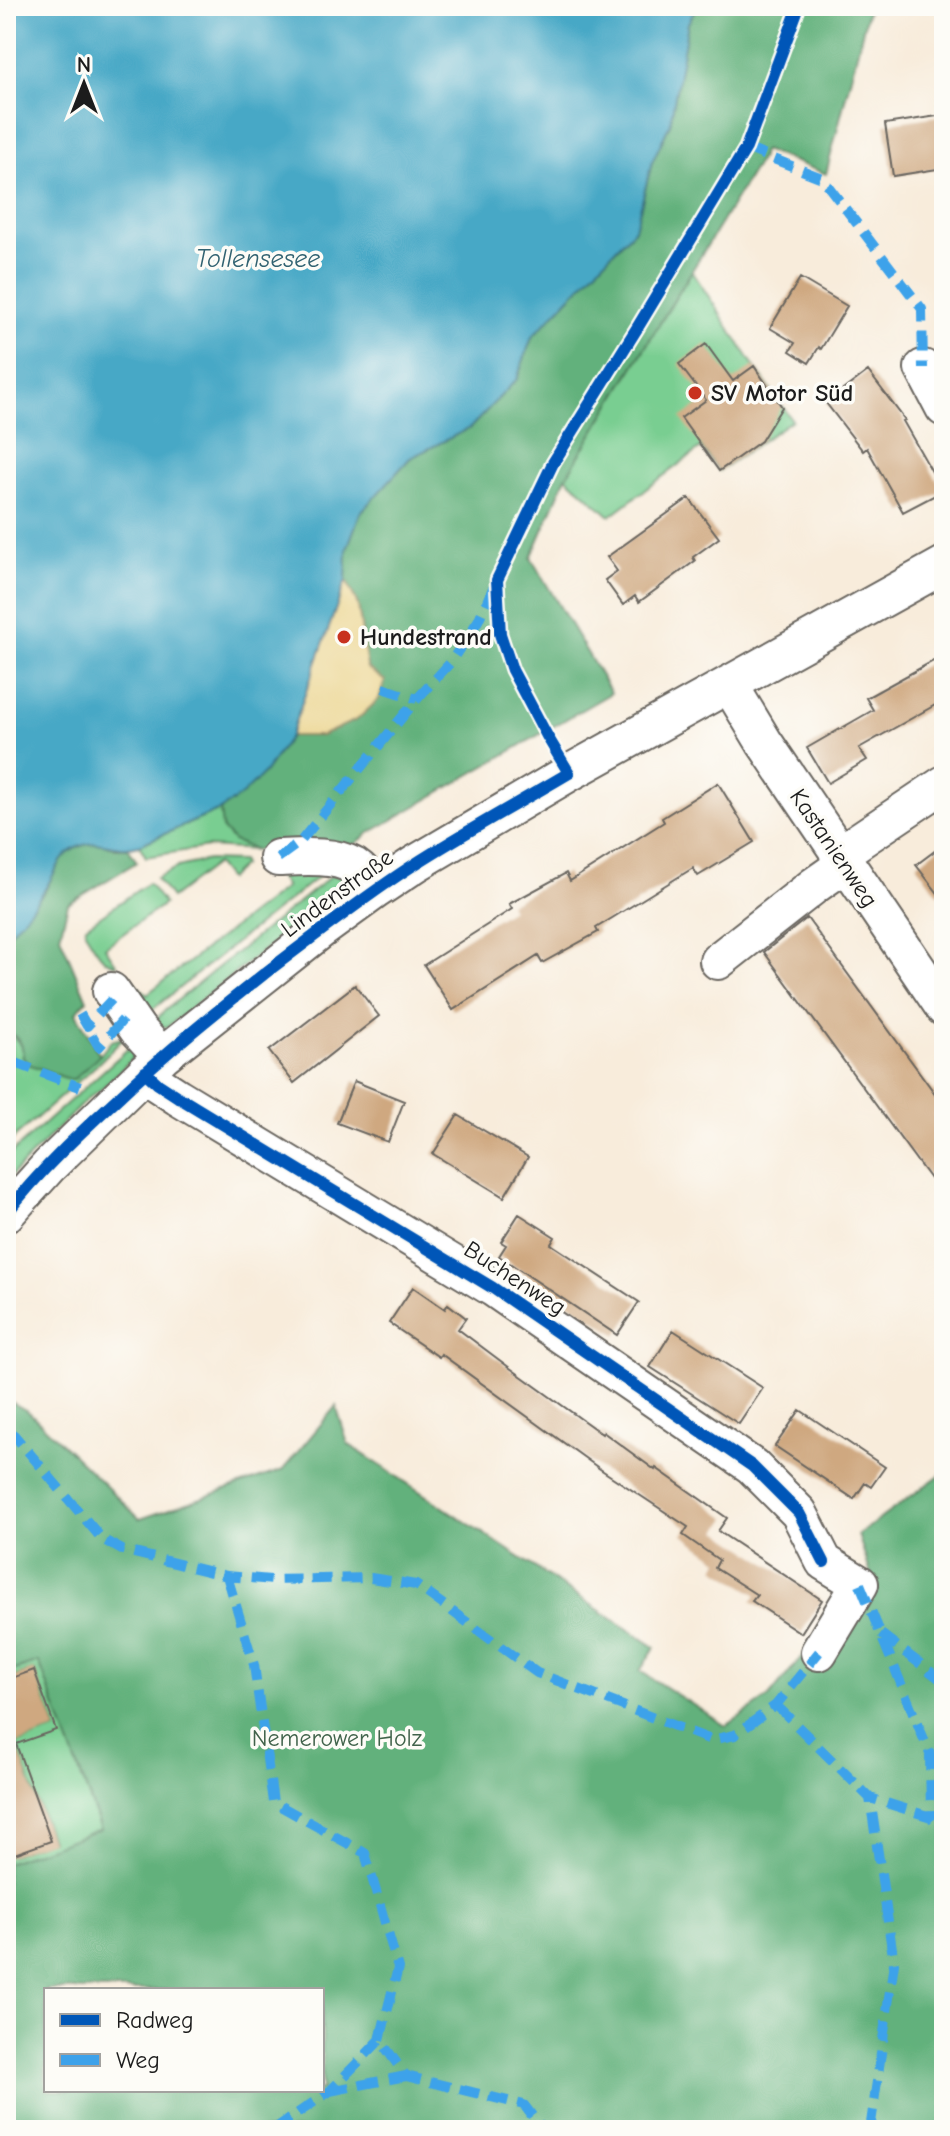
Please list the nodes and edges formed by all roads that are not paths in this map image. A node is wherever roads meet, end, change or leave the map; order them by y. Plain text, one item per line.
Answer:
1 (923, 368) dead end
2 (944, 408) edge
3 (944, 565) edge
4 (729, 684) junction
5 (944, 784) edge
6 (278, 858) dead end
7 (842, 859) junction
8 (376, 890) junction
9 (718, 961) dead end
10 (111, 991) dead end
11 (944, 1008) edge
12 (154, 1064) junction
13 (6, 1214) edge
14 (819, 1652) dead end

1 - 2 street
3 - 4 street, Lindenstraße
4 - 7 street, Kastanienweg
4 - 8 street, Lindenstraße
5 - 7 street
6 - 8 street
7 - 9 street
7 - 11 street, Kastanienweg
8 - 12 street, Lindenstraße
10 - 12 street, Buchenweg
12 - 13 street, Lindenstraße
12 - 14 street, Buchenweg

